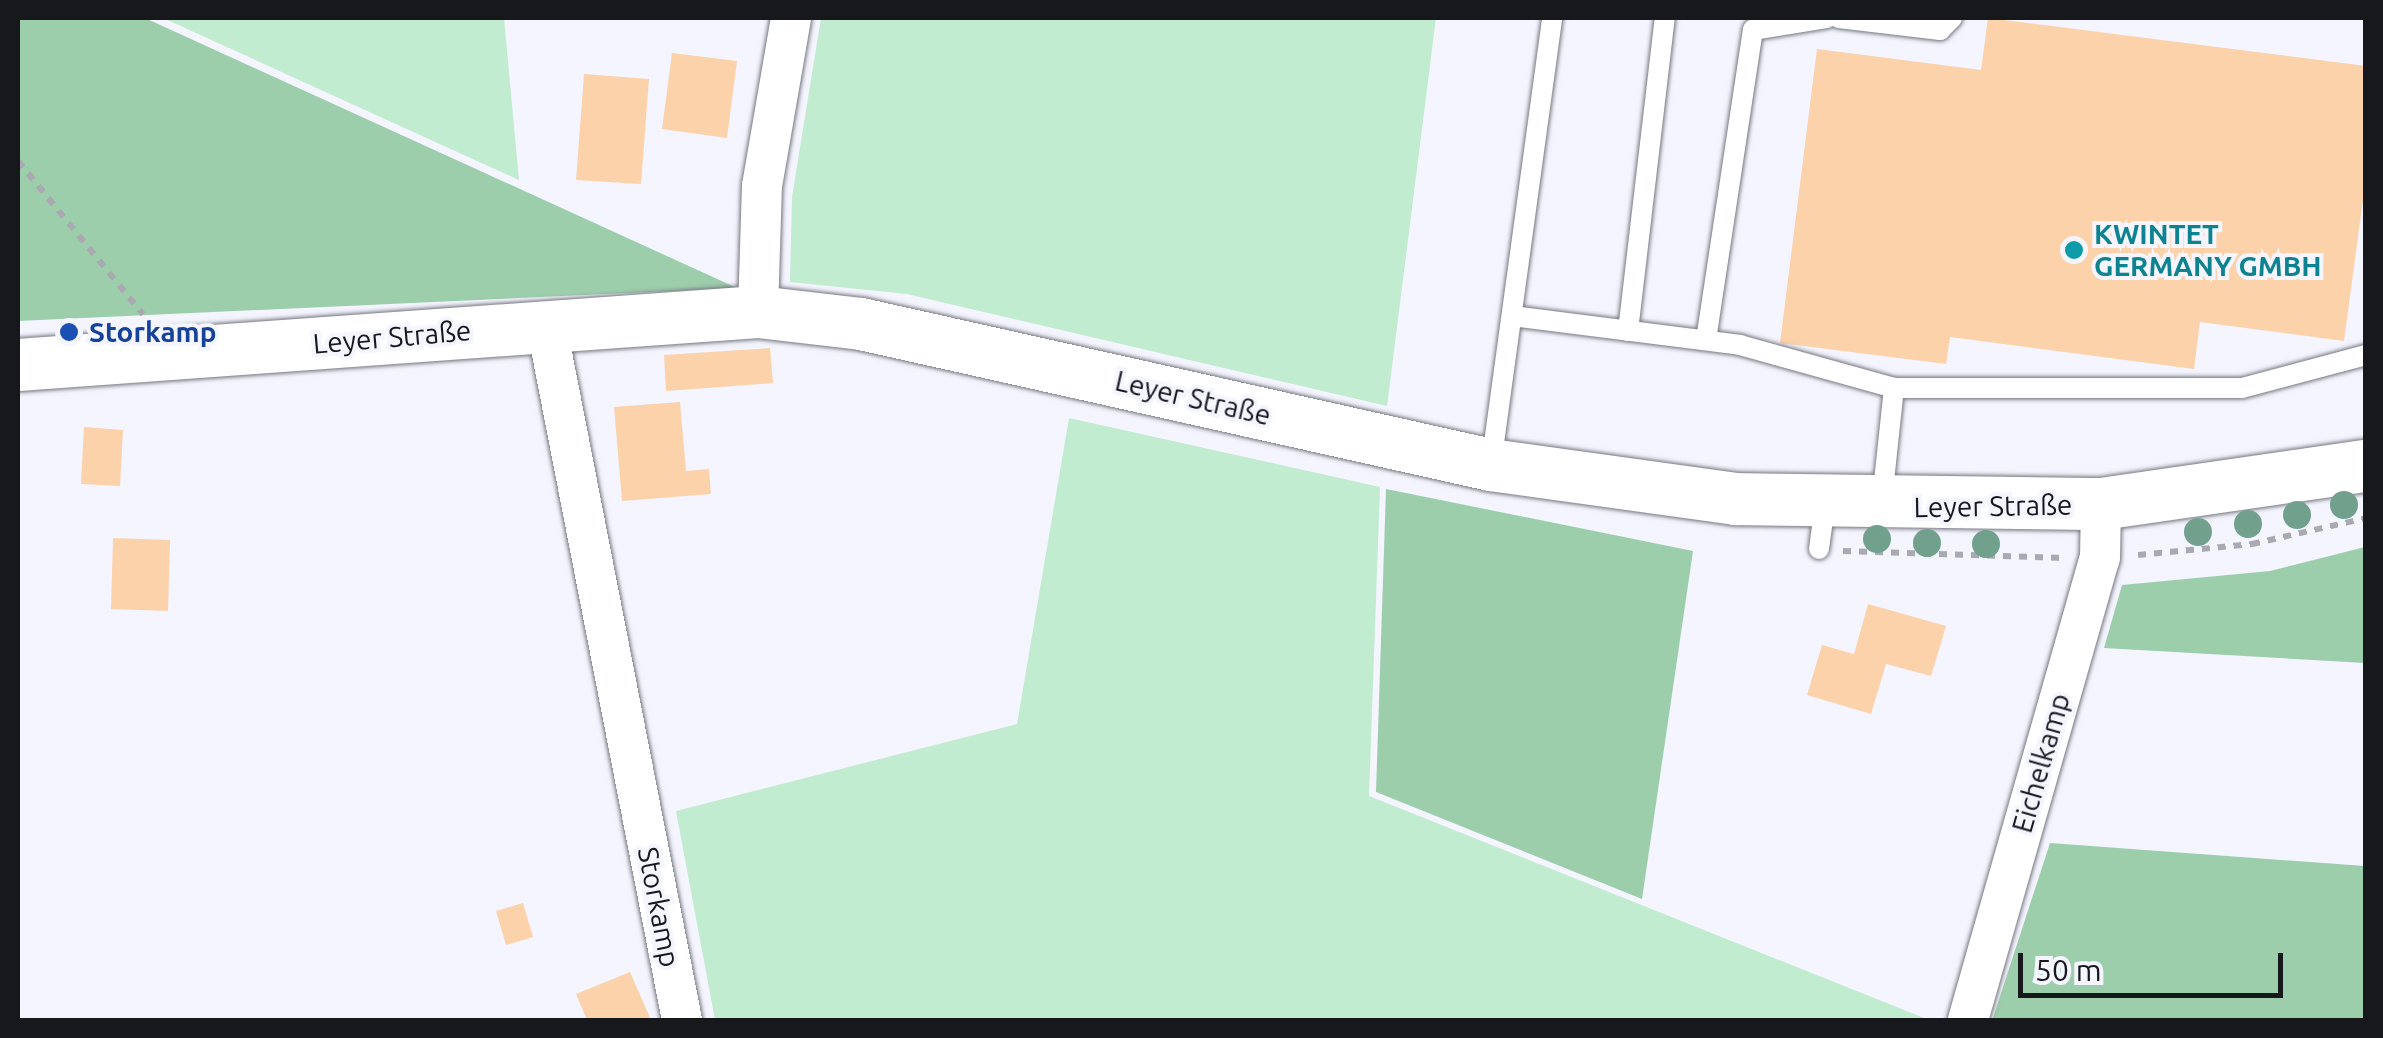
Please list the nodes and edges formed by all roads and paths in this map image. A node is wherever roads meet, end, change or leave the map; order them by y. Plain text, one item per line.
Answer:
1 (790, 18) edge
2 (1552, 18) edge
3 (1666, 18) edge
4 (1827, 18) edge
5 (1839, 18) edge
6 (1952, 18) edge
7 (18, 161) edge
8 (758, 312) junction
9 (1512, 316) junction
10 (546, 323) junction
11 (1628, 331) junction
12 (1706, 340) junction
13 (2366, 355) edge
14 (153, 358) junction
15 (18, 365) edge
16 (1894, 388) junction
17 (1491, 465) junction
18 (2366, 466) edge
19 (2101, 504) junction
20 (1882, 507) junction
21 (682, 1020) edge
22 (1968, 1020) edge

1 - 8 street
2 - 9 lane
3 - 11 lane
4 - 12 lane
5 - 6 lane
7 - 14 path
8 - 10 street, Leyer Straße
8 - 17 street, Leyer Straße
9 - 11 lane
9 - 17 lane
10 - 14 street, Leyer Straße
10 - 21 street, Storkamp
11 - 12 lane
12 - 16 lane
13 - 16 lane
14 - 15 street, Leyer Straße
16 - 20 lane
17 - 20 street, Leyer Straße
18 - 19 street, Leyer Straße
19 - 20 street, Leyer Straße
19 - 22 street, Eichelkamp

